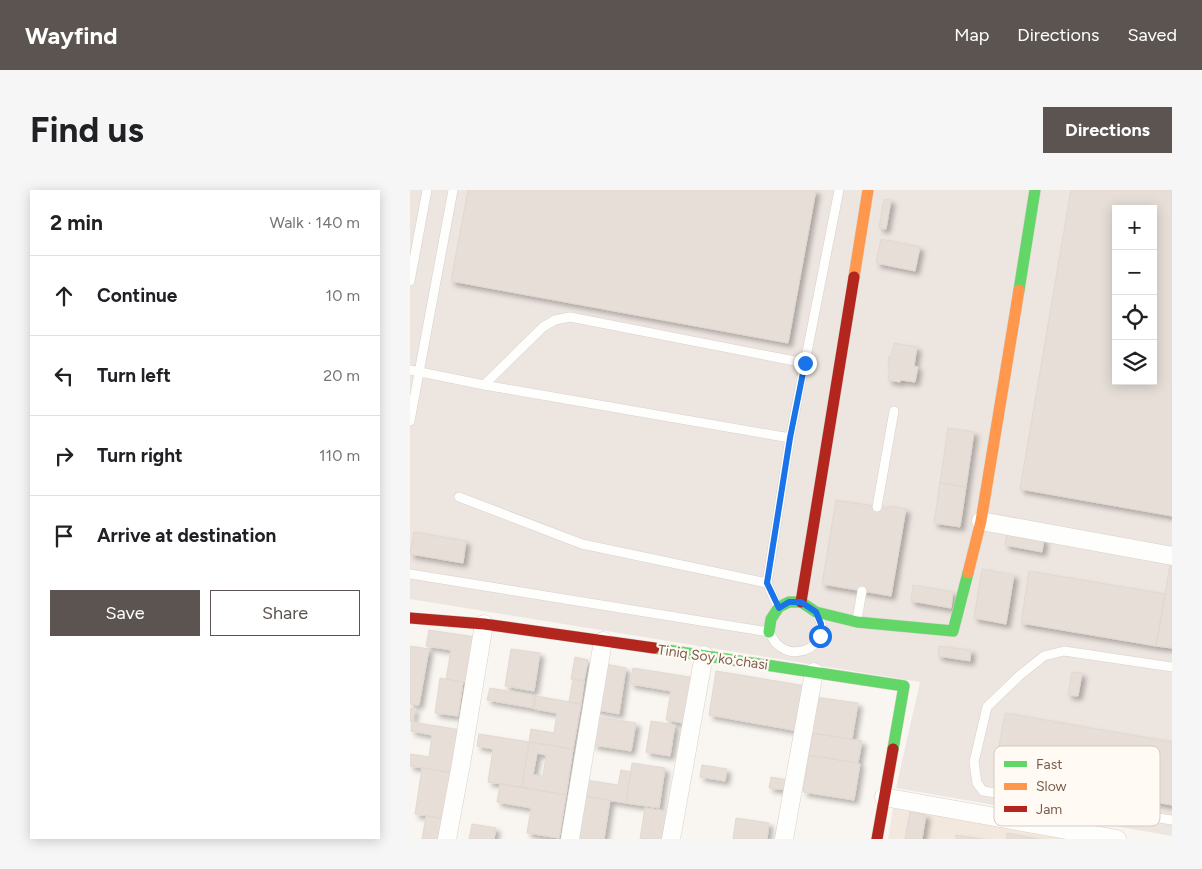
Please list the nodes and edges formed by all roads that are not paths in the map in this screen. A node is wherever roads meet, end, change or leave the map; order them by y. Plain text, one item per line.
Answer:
1 (427, 190) edge
2 (453, 190) edge
3 (839, 190) edge
4 (868, 190) edge
5 (1035, 190) edge
6 (410, 281) edge
7 (805, 363) junction
8 (415, 371) edge
9 (484, 385) junction
10 (894, 411) dead end
11 (410, 421) edge
12 (790, 438) junction
13 (458, 497) dead end
14 (877, 507) dead end
15 (981, 521) junction
16 (1172, 556) edge
17 (410, 574) edge
18 (767, 583) junction
19 (862, 591) dead end
20 (801, 602) junction
21 (779, 608) junction
22 (816, 612) junction
23 (410, 618) edge
24 (857, 622) junction
25 (484, 624) junction
26 (769, 632) junction
27 (603, 641) junction
28 (704, 655) junction
29 (1172, 667) edge
30 (814, 672) junction
31 (994, 792) edge
32 (884, 797) junction
33 (994, 817) edge
34 (1046, 826) edge
35 (447, 839) edge
36 (570, 839) edge
37 (671, 839) edge
38 (784, 839) edge
39 (877, 839) edge
40 (1118, 839) edge

1 - 6 lane
2 - 8 lane
3 - 7 lane
4 - 20 street
5 - 15 street
7 - 9 lane
7 - 12 lane
8 - 9 lane
8 - 11 lane
9 - 12 lane
10 - 14 lane
12 - 18 lane
13 - 18 lane
15 - 16 street
15 - 24 street
17 - 26 lane
18 - 21 lane
19 - 24 lane
20 - 21 street
20 - 22 street
21 - 26 street
22 - 24 street
22 - 26 lane
23 - 25 street, Tiniq Soy koʻchasi
25 - 27 street, Tiniq Soy koʻchasi
25 - 35 street
27 - 28 street, Tiniq Soy koʻchasi
27 - 36 street
28 - 30 street, Tiniq Soy koʻchasi
28 - 37 street
29 - 31 lane
30 - 32 street, Tiniq Soy koʻchasi
30 - 38 street
32 - 33 street
32 - 39 street, Tiniq Soy koʻchasi
34 - 40 street

